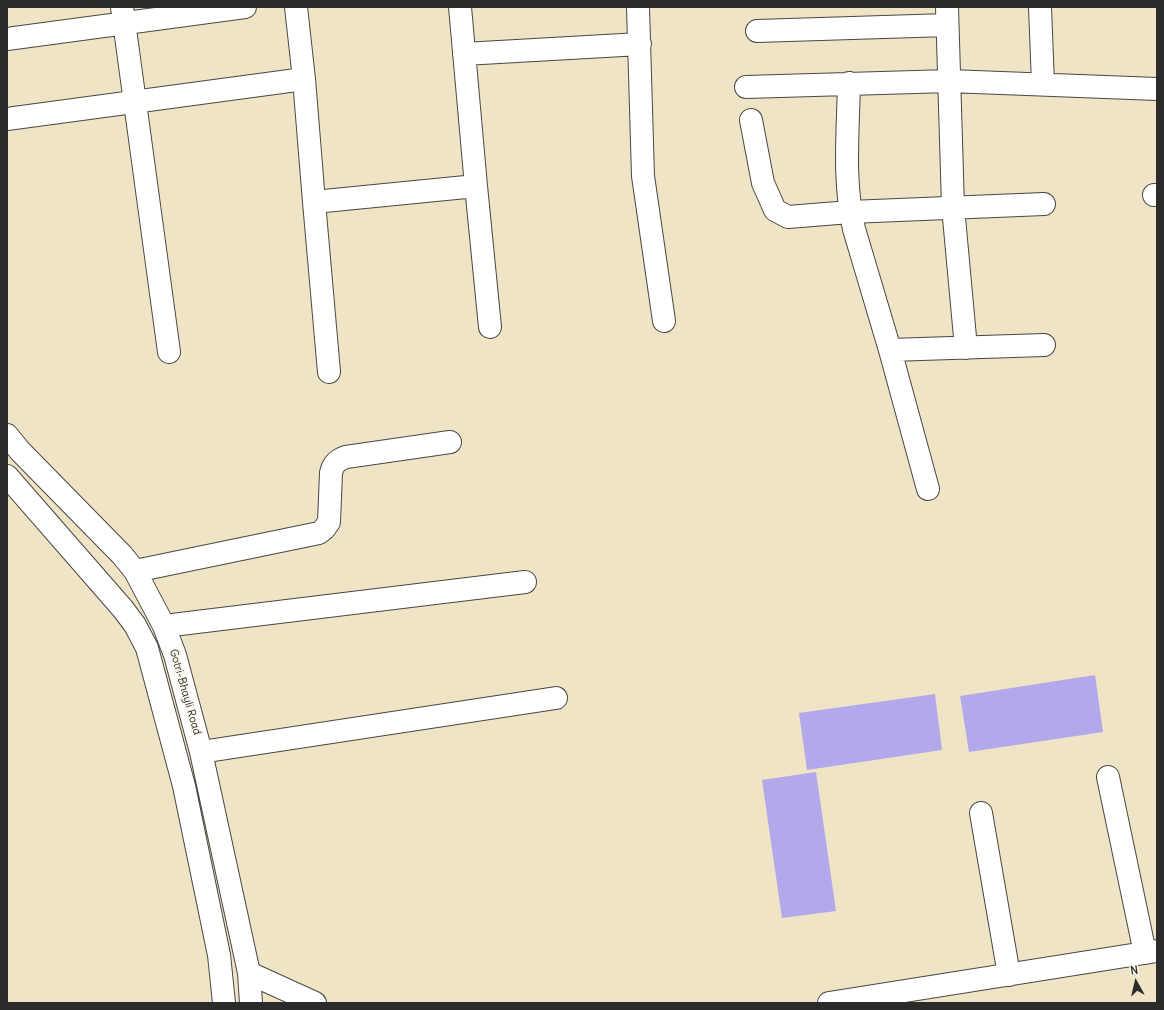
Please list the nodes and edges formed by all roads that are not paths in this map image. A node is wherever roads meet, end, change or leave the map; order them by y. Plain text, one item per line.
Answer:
1 (245, 7) edge
2 (296, 7) edge
3 (460, 7) edge
4 (638, 7) edge
5 (1040, 7) edge
6 (124, 15) edge
7 (947, 16) edge
8 (757, 32) dead end
9 (7, 39) edge
10 (640, 44) junction
11 (464, 54) junction
12 (304, 79) junction
13 (949, 81) junction
14 (849, 83) junction
15 (1043, 84) junction
16 (746, 87) dead end
17 (1157, 89) edge
18 (135, 101) junction
19 (7, 119) edge
20 (751, 120) dead end
21 (476, 186) junction
22 (314, 202) junction
23 (1044, 204) dead end
24 (953, 207) junction
25 (850, 212) junction
26 (664, 321) dead end
27 (490, 327) dead end
28 (1044, 345) dead end
29 (966, 348) junction
30 (890, 350) junction
31 (169, 352) dead end
32 (329, 372) dead end
33 (7, 435) edge
34 (450, 442) dead end
35 (7, 476) edge
36 (928, 489) dead end
37 (135, 571) junction
38 (525, 582) dead end
39 (164, 626) junction
40 (556, 698) dead end
41 (201, 752) junction
42 (1108, 778) dead end
43 (981, 813) dead end
44 (1151, 952) edge
45 (249, 974) junction
46 (1009, 975) junction
47 (860, 1001) edge
48 (224, 1003) edge
49 (251, 1003) edge
50 (315, 1003) edge
51 (829, 1003) edge

1 - 6 street
2 - 12 street
3 - 11 street
4 - 10 street
5 - 15 street
6 - 9 street
6 - 18 street
7 - 8 street
7 - 13 street
10 - 11 street
10 - 26 street
11 - 21 street
12 - 18 street
12 - 22 street
13 - 14 street
13 - 15 street
13 - 24 street
14 - 16 street
14 - 25 street
15 - 17 street
18 - 19 street
18 - 31 street
20 - 25 street
21 - 22 street
21 - 27 street
22 - 32 street
23 - 24 street
24 - 25 street
24 - 29 street
25 - 30 street
28 - 29 street
29 - 30 street
30 - 36 street
33 - 37 street, Gotri-Bhayli Road
34 - 37 street
35 - 48 street
37 - 39 street, Gotri-Bhayli Road
38 - 39 street
39 - 41 street, Gotri-Bhayli Road
40 - 41 street
41 - 45 street, Gotri-Bhayli Road
42 - 44 street
43 - 46 street
44 - 46 street
45 - 49 street, Gotri-Bhayli Road
45 - 50 street
46 - 47 street
47 - 51 street

